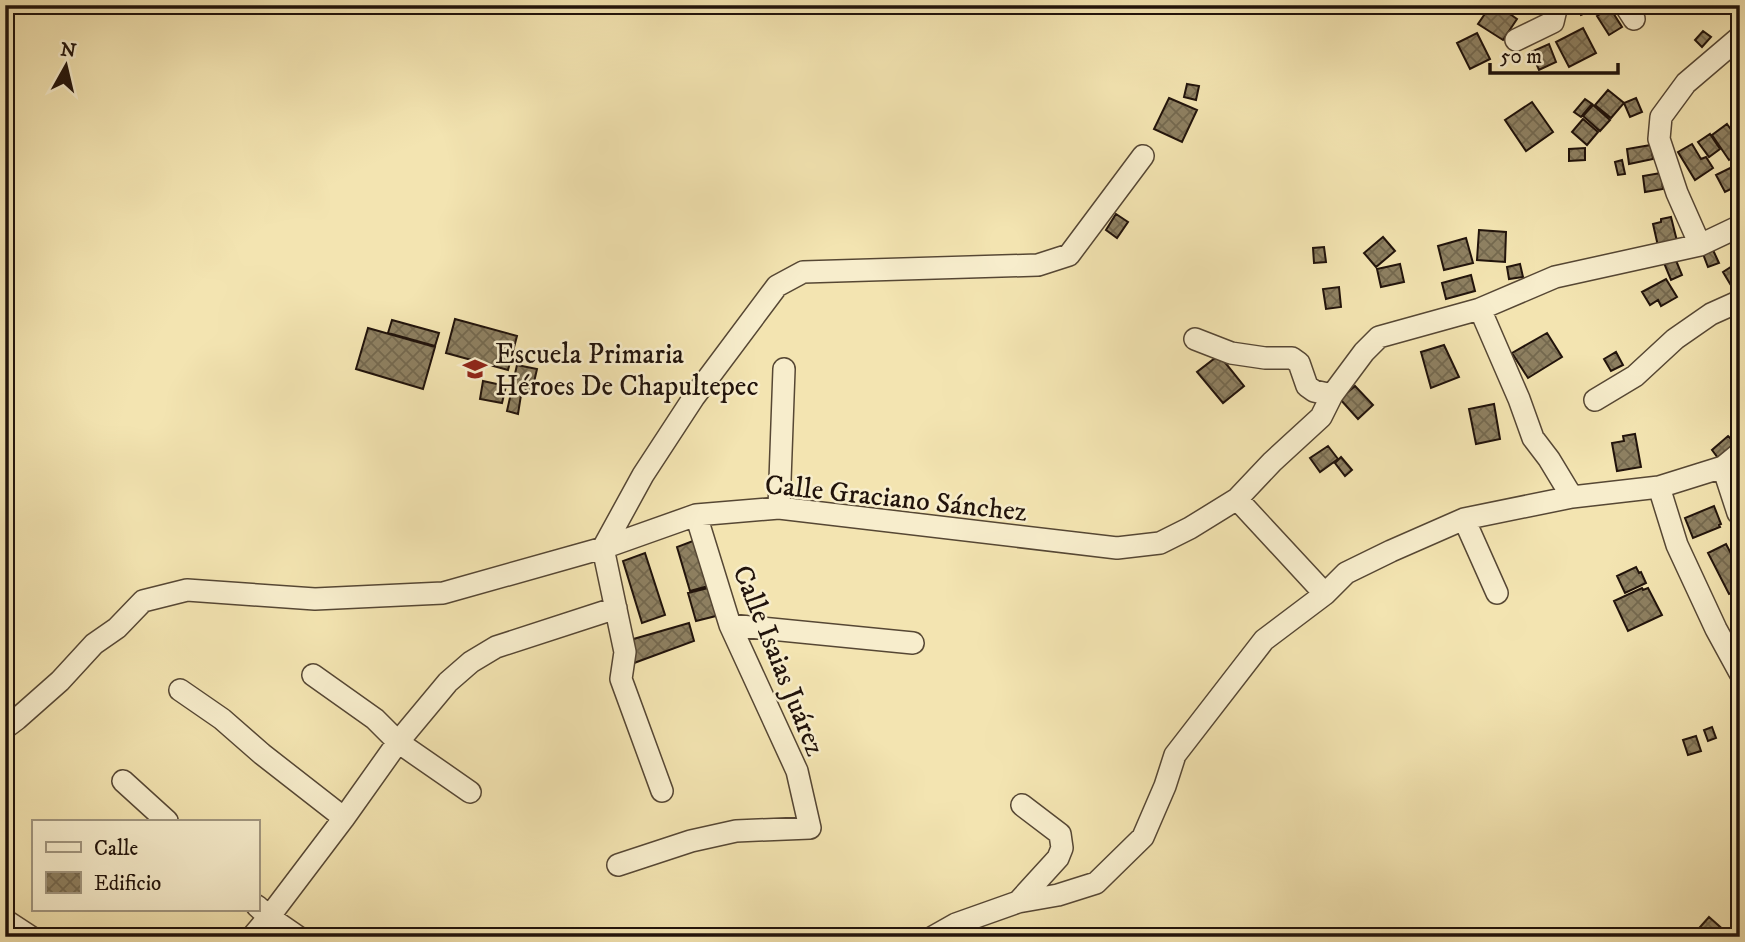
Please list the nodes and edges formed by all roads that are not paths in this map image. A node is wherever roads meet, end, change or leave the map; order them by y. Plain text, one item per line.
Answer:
1 (1557, 5) edge
2 (1740, 37) edge
3 (1516, 40) dead end
4 (1143, 156) dead end
5 (1740, 226) edge
6 (1700, 245) junction
7 (1740, 300) edge
8 (1479, 309) junction
9 (1195, 339) dead end
10 (785, 369) dead end
11 (1332, 394) junction
12 (1595, 400) dead end
13 (1731, 460) edge
14 (1659, 487) junction
15 (1572, 497) junction
16 (1237, 499) junction
17 (779, 508) junction
18 (1739, 512) edge
19 (696, 514) junction
20 (1464, 519) junction
21 (603, 548) junction
22 (1497, 593) dead end
23 (1325, 594) junction
24 (616, 608) junction
25 (730, 625) junction
26 (914, 643) dead end
27 (1740, 673) edge
28 (313, 675) dead end
29 (180, 691) dead end
30 (5, 728) edge
31 (398, 742) junction
32 (123, 781) dead end
33 (662, 791) dead end
34 (470, 792) dead end
35 (1023, 805) dead end
36 (344, 818) junction
37 (166, 820) edge
38 (618, 866) dead end
39 (1018, 902) junction
40 (263, 911) edge
41 (5, 920) edge
42 (31, 937) edge
43 (252, 937) edge
44 (298, 937) edge
45 (933, 937) edge

1 - 3 street
2 - 6 street
4 - 21 street
5 - 6 street, Calle Graciano Sánchez
6 - 8 street, Calle Graciano Sánchez
7 - 12 street
8 - 11 street, Calle Graciano Sánchez
8 - 15 street
9 - 11 street
10 - 17 street
11 - 16 street, Calle Graciano Sánchez
13 - 14 street
13 - 18 street
14 - 15 street
14 - 27 street
15 - 20 street
16 - 17 street, Calle Graciano Sánchez
16 - 23 street
17 - 19 street, Calle Graciano Sánchez
19 - 21 street, Calle Graciano Sánchez
19 - 25 street, Calle Isaias Juárez
20 - 22 street
20 - 23 street
21 - 24 street
21 - 30 street, Calle Graciano Sánchez
23 - 39 street
24 - 31 street
24 - 33 street
25 - 26 street
25 - 38 street, Calle Isaias Juárez
28 - 31 street
29 - 36 street
31 - 34 street
31 - 36 street
32 - 37 street
35 - 39 street
36 - 40 street
39 - 45 street
40 - 43 street
40 - 44 street
41 - 42 street

